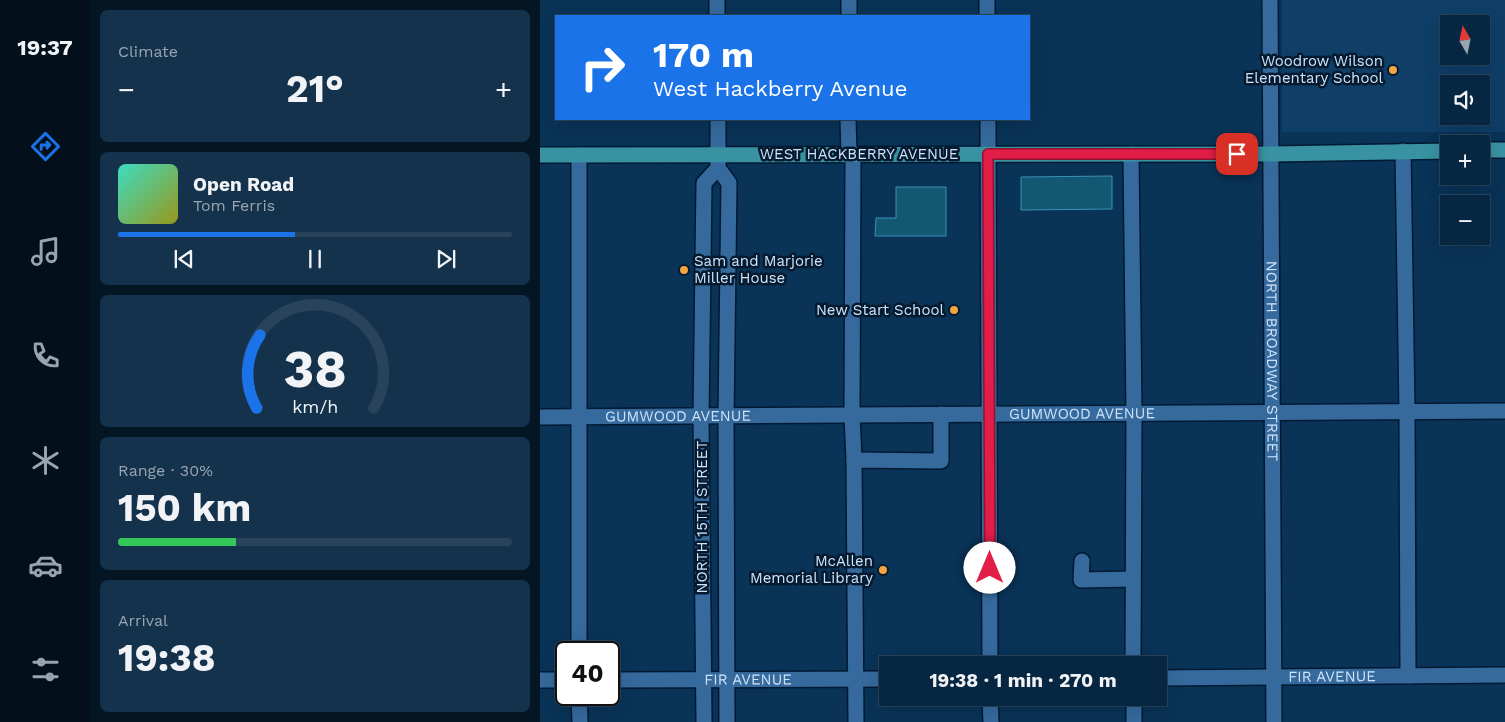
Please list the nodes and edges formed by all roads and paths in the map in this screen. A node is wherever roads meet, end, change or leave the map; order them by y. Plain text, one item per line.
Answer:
1 (717, 0) edge
2 (849, 0) edge
3 (987, 0) edge
4 (1270, 0) edge
5 (717, 15) edge
6 (848, 15) edge
7 (987, 15) edge
8 (718, 120) edge
9 (848, 120) edge
10 (988, 120) edge
11 (1490, 150) edge
12 (1505, 150) edge
13 (1403, 151) junction
14 (1440, 151) edge
15 (988, 154) junction
16 (1131, 154) junction
17 (1272, 154) junction
18 (540, 155) edge
19 (579, 155) junction
20 (851, 155) junction
21 (719, 161) junction
22 (1407, 411) junction
23 (1505, 411) edge
24 (1272, 412) junction
25 (1134, 413) junction
26 (941, 414) junction
27 (989, 414) junction
28 (852, 415) junction
29 (726, 416) junction
30 (540, 417) edge
31 (580, 417) junction
32 (701, 417) junction
33 (854, 460) junction
34 (1082, 561) dead end
35 (1133, 579) junction
36 (579, 641) edge
37 (990, 656) edge
38 (1133, 656) edge
39 (1505, 675) edge
40 (1408, 676) junction
41 (1274, 677) junction
42 (879, 678) edge
43 (1167, 678) edge
44 (857, 679) junction
45 (540, 680) edge
46 (555, 680) edge
47 (620, 680) edge
48 (704, 680) junction
49 (726, 680) junction
50 (579, 706) edge
51 (990, 706) edge
52 (1134, 706) edge
53 (580, 722) edge
54 (704, 722) edge
55 (727, 722) edge
56 (856, 722) edge
57 (990, 722) edge
58 (1134, 722) edge
59 (1274, 722) edge

1 - 5 street
2 - 6 street
3 - 7 street
4 - 17 street, NORTH BROADWAY STREET
8 - 21 street, NORTH 15TH STREET
9 - 20 street
10 - 15 street
11 - 12 main road
13 - 14 main road, WEST HACKBERRY AVENUE
13 - 17 main road, WEST HACKBERRY AVENUE
13 - 22 street
15 - 16 main road, WEST HACKBERRY AVENUE
15 - 20 main road, WEST HACKBERRY AVENUE
15 - 27 street
16 - 17 main road, WEST HACKBERRY AVENUE
16 - 25 street
17 - 24 street, NORTH BROADWAY STREET
18 - 19 main road, WEST HACKBERRY AVENUE
19 - 21 main road, WEST HACKBERRY AVENUE
19 - 31 street
20 - 21 main road, WEST HACKBERRY AVENUE
20 - 28 street
21 - 29 street, NORTH 15TH STREET
21 - 32 street, NORTH 15TH STREET
22 - 23 street, GUMWOOD AVENUE
22 - 24 street, GUMWOOD AVENUE
22 - 40 street
24 - 25 street, GUMWOOD AVENUE
24 - 41 street, NORTH BROADWAY STREET
25 - 27 street, GUMWOOD AVENUE
25 - 35 street
26 - 27 street, GUMWOOD AVENUE
26 - 28 street, GUMWOOD AVENUE
26 - 33 street
27 - 37 street
28 - 29 street, GUMWOOD AVENUE
28 - 33 street
29 - 32 street, GUMWOOD AVENUE
29 - 49 street, NORTH 15TH STREET
30 - 31 street, GUMWOOD AVENUE
31 - 32 street, GUMWOOD AVENUE
31 - 36 street
32 - 48 street, NORTH 15TH STREET
33 - 44 street
34 - 35 street
35 - 38 street
39 - 40 street, FIR AVENUE
40 - 41 street, FIR AVENUE
41 - 43 street, FIR AVENUE
41 - 59 street, NORTH BROADWAY STREET
42 - 44 street, FIR AVENUE
44 - 49 street, FIR AVENUE
44 - 56 street
45 - 46 street
47 - 48 street, FIR AVENUE
48 - 49 street, FIR AVENUE
48 - 54 street, NORTH 15TH STREET
49 - 55 street, NORTH 15TH STREET
50 - 53 street
51 - 57 street
52 - 58 street

